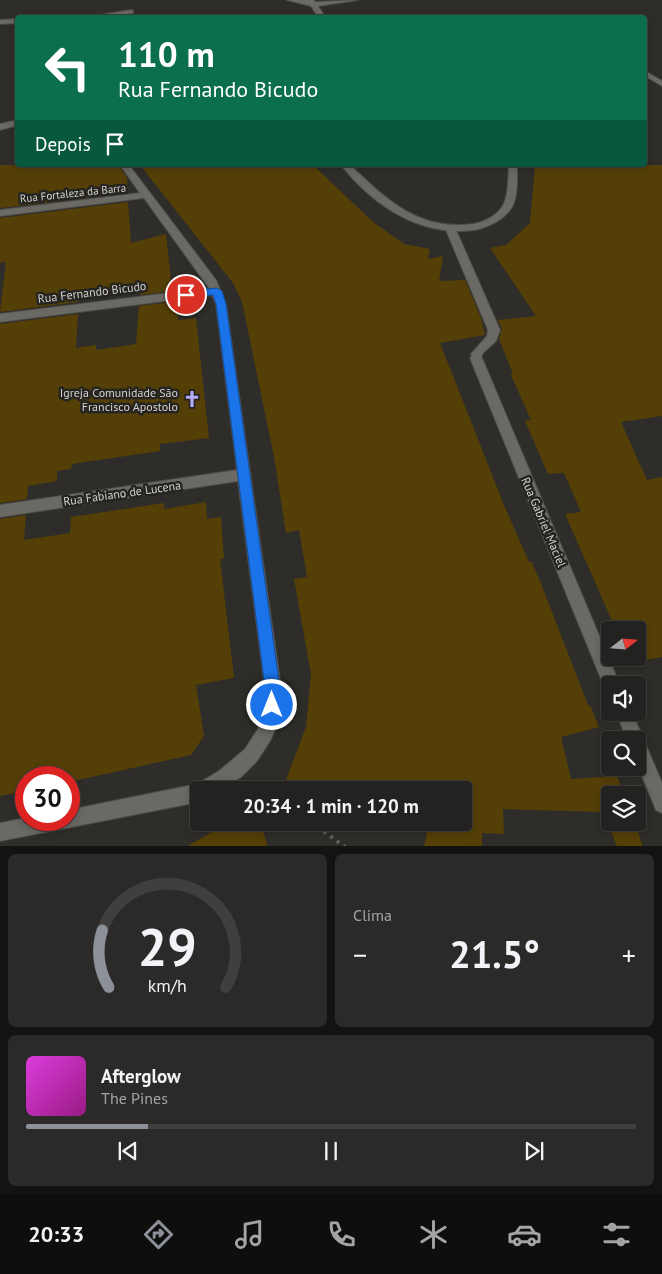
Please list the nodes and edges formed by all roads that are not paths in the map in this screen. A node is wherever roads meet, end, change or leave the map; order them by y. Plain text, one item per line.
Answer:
1 (290, 0) edge
2 (355, 0) edge
3 (312, 2) edge
4 (131, 12) dead end
5 (108, 15) edge
6 (321, 15) edge
7 (0, 22) edge
8 (15, 22) edge
9 (647, 74) edge
10 (662, 84) edge
11 (15, 123) edge
12 (0, 127) edge
13 (126, 167) edge
14 (347, 167) edge
15 (513, 167) edge
16 (148, 195) junction
17 (0, 213) edge
18 (451, 230) junction
19 (217, 291) junction
20 (0, 318) edge
21 (243, 475) junction
22 (0, 511) edge
23 (608, 676) edge
24 (646, 765) edge
25 (220, 781) edge
26 (190, 795) edge
27 (662, 804) edge
28 (80, 817) edge
29 (15, 829) edge
30 (0, 832) edge

1 - 3 street
2 - 3 street
3 - 6 street
4 - 5 street
7 - 8 street
9 - 10 street
11 - 12 street
13 - 16 street
14 - 18 street
15 - 18 street
16 - 17 street, Rua Fortaleza da Barra
16 - 19 street
18 - 23 street, Rua Gabriel Maciel
19 - 20 street, Rua Fernando Bicudo
19 - 21 street
21 - 22 street, Rua Fabiano de Lucena
21 - 25 street
24 - 27 street
26 - 28 street
29 - 30 street

